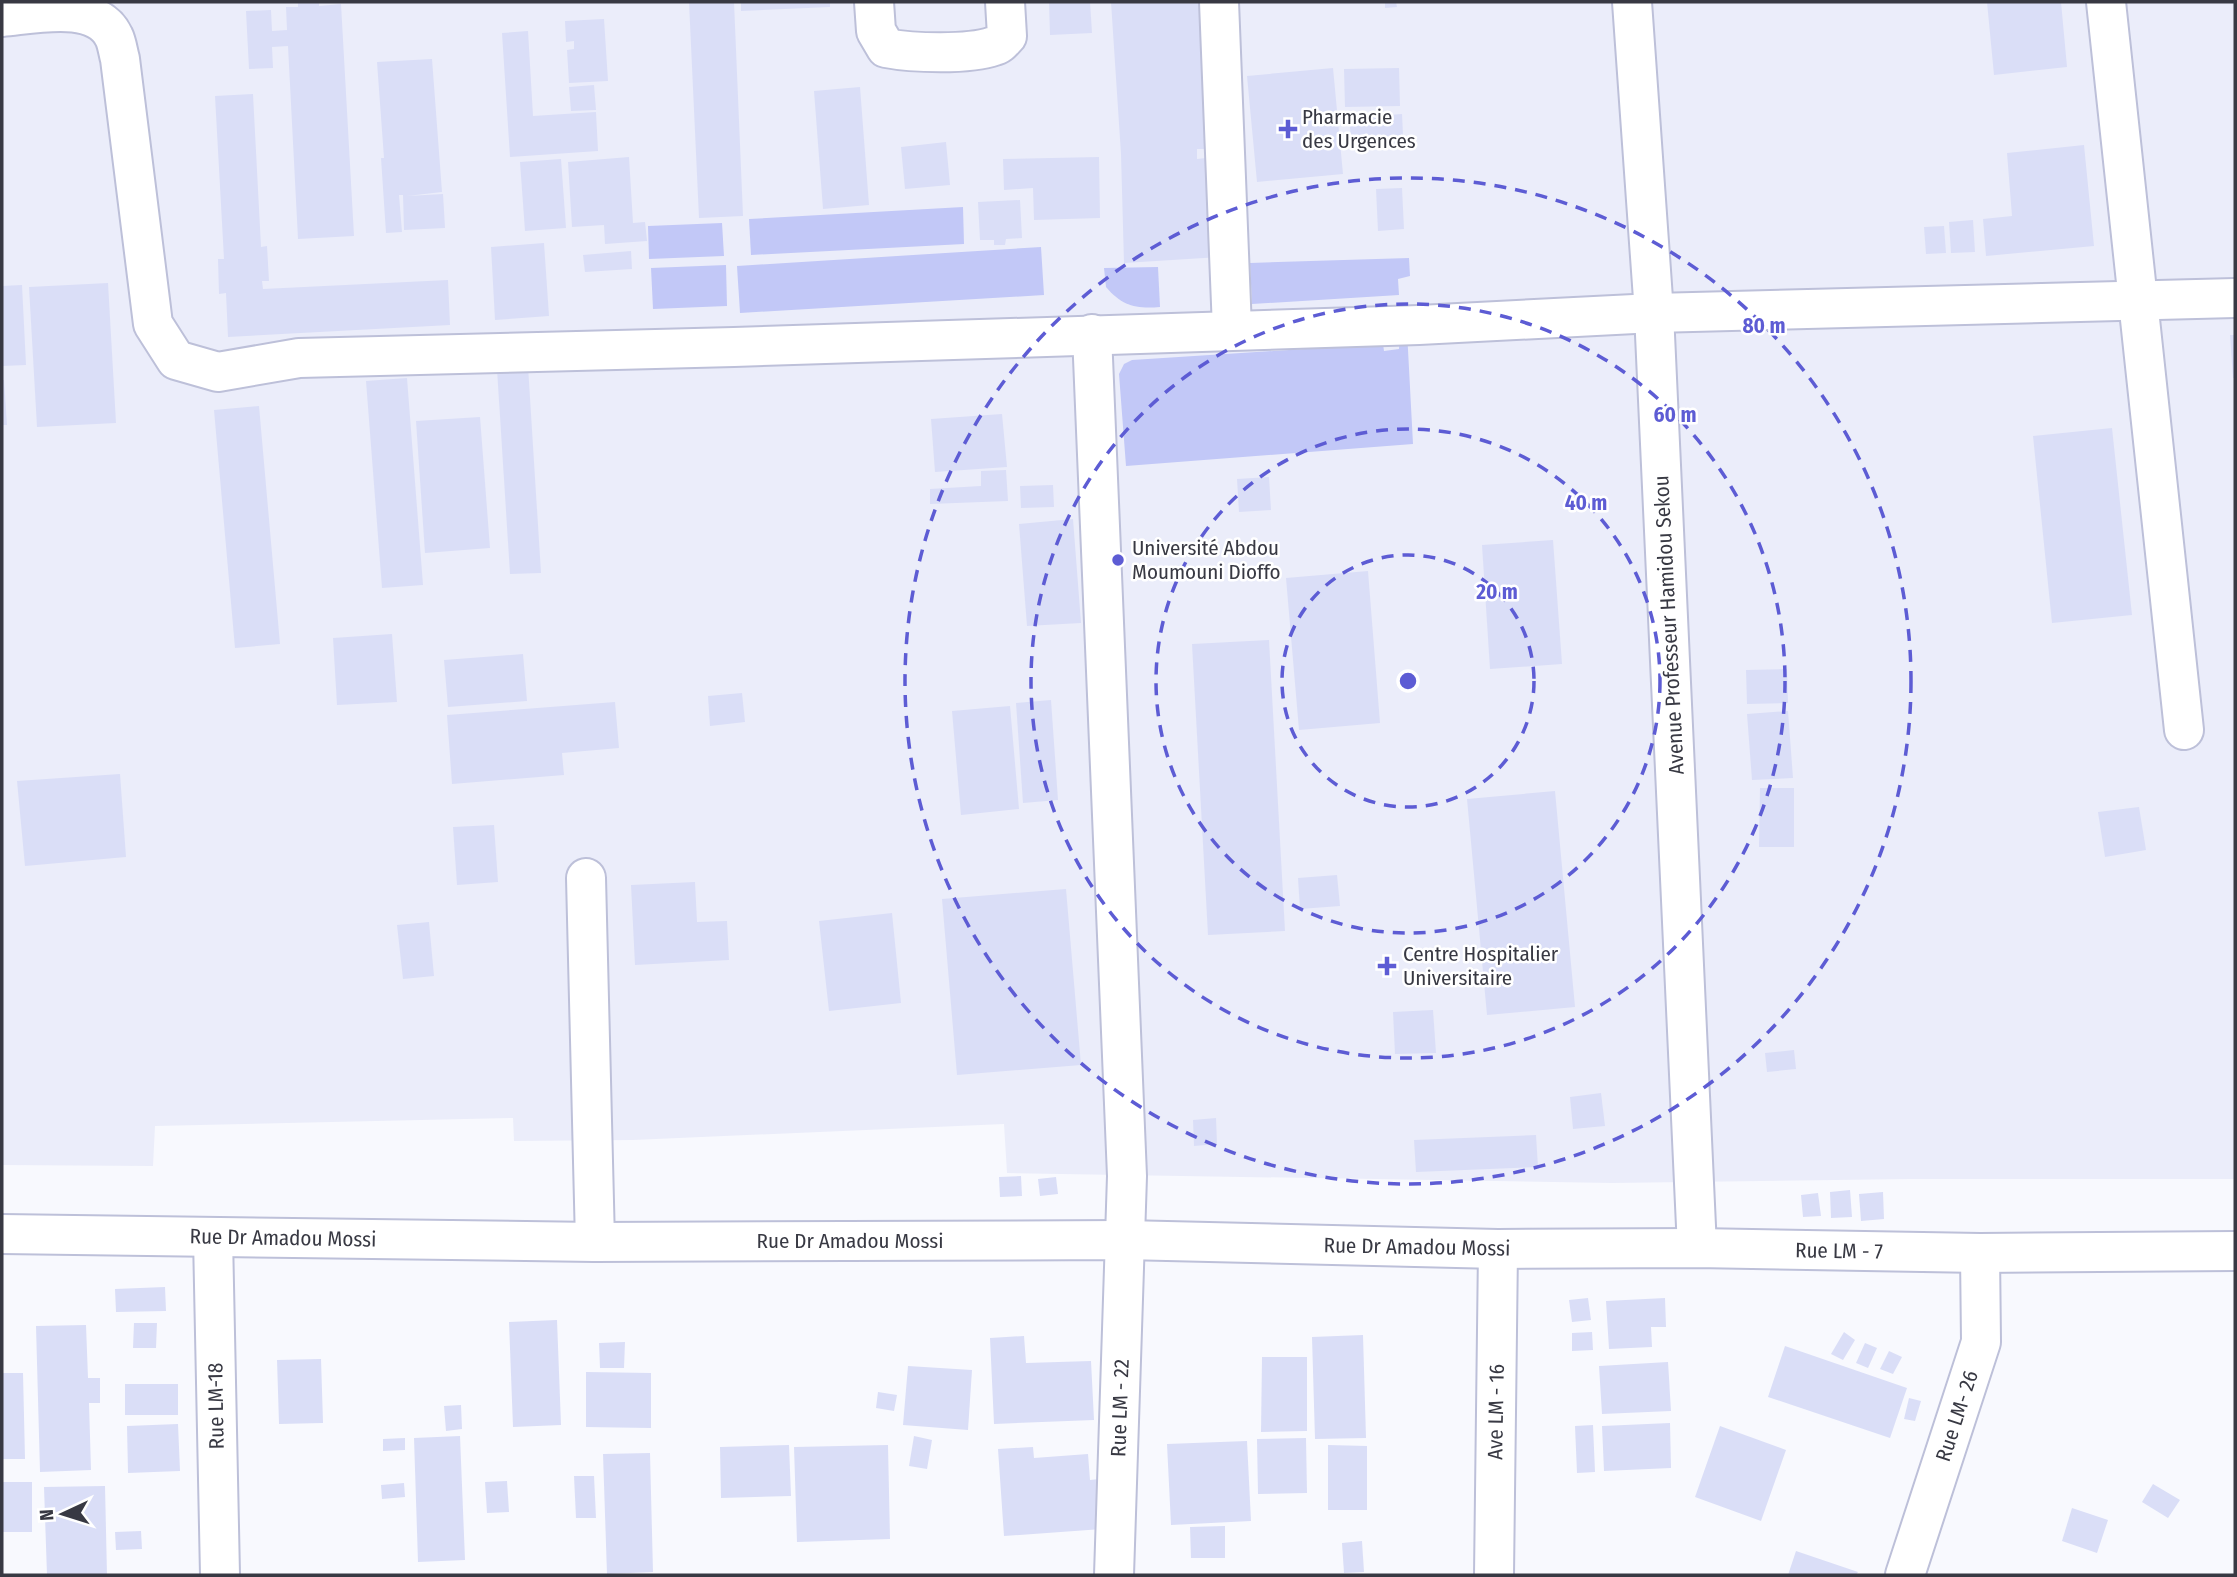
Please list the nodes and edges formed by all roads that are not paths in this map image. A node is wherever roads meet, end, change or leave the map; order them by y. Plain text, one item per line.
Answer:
1 (874, 2) edge
2 (1005, 2) edge
3 (1219, 2) edge
4 (1632, 2) edge
5 (2106, 2) edge
6 (2, 18) edge
7 (2235, 298) edge
8 (2137, 300) junction
9 (1654, 313) junction
10 (1232, 330) junction
11 (1093, 334) junction
12 (2183, 730) dead end
13 (586, 878) dead end
14 (2, 1234) edge
15 (213, 1237) junction
16 (1125, 1240) junction
17 (595, 1242) junction
18 (1698, 1248) junction
19 (1498, 1249) junction
20 (2235, 1251) edge
21 (1980, 1253) junction
22 (220, 1575) edge
23 (1114, 1575) edge
24 (1493, 1575) edge
25 (1905, 1575) edge

1 - 2 street
3 - 10 street
4 - 9 street, Avenue Professeur Hamidou Sekou
5 - 8 street
6 - 11 street
7 - 8 street
8 - 9 street
8 - 12 street
9 - 10 street
9 - 18 street, Avenue Professeur Hamidou Sekou
10 - 11 street
11 - 16 street, Rue LM - 22
13 - 17 street
14 - 15 street, Rue Dr Amadou Mossi
15 - 17 street, Rue Dr Amadou Mossi
15 - 22 street, Rue LM-18
16 - 17 street, Rue Dr Amadou Mossi
16 - 19 street, Rue Dr Amadou Mossi
16 - 23 street, Rue LM - 22
18 - 19 street, Rue Dr Amadou Mossi
18 - 21 street, Rue LM - 7
19 - 24 street, Ave LM - 16
20 - 21 street, Rue LM - 7
21 - 25 street, Rue LM- 26

